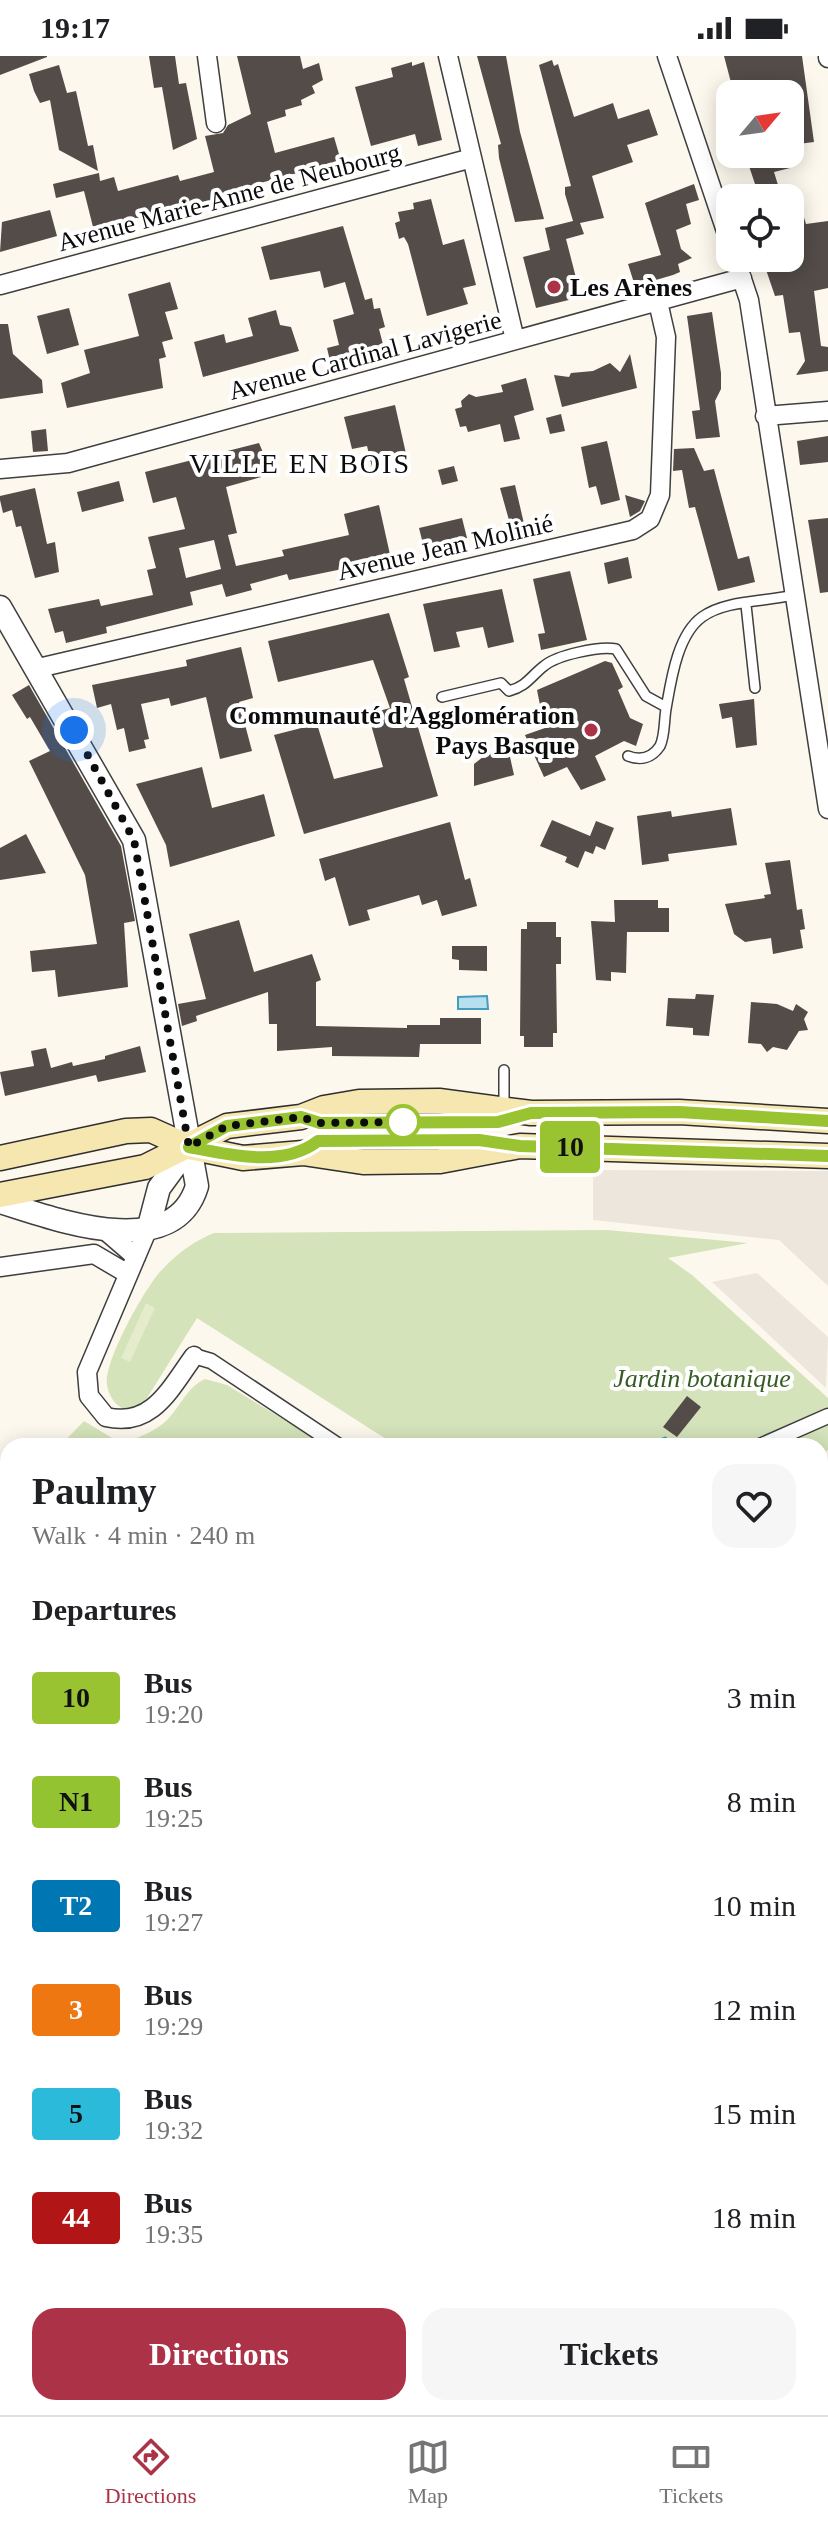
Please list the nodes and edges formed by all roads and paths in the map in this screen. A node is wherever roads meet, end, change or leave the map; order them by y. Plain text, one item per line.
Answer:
1 (207, 56) edge
2 (448, 56) edge
3 (667, 56) edge
4 (216, 123) dead end
5 (472, 158) junction
6 (716, 201) edge
7 (740, 272) edge
8 (742, 278) junction
9 (0, 285) edge
10 (658, 302) junction
11 (515, 340) junction
12 (828, 411) edge
13 (765, 416) junction
14 (0, 469) edge
15 (793, 595) junction
16 (746, 605) junction
17 (0, 607) edge
18 (34, 669) junction
19 (755, 688) dead end
20 (442, 697) dead end
21 (666, 707) junction
22 (628, 756) dead end
23 (828, 809) edge
24 (504, 1070) dead end
25 (504, 1109) junction
26 (531, 1113) junction
27 (301, 1117) junction
28 (828, 1121) edge
29 (189, 1147) junction
30 (828, 1156) edge
31 (0, 1158) edge
32 (0, 1195) edge
33 (0, 1202) edge
34 (149, 1226) junction
35 (107, 1232) junction
36 (0, 1267) edge
37 (124, 1276) junction
38 (194, 1356) joint
39 (828, 1416) edge
40 (326, 1438) edge
41 (778, 1438) edge

1 - 4 street
2 - 5 street
3 - 6 street
5 - 9 street, Avenue Marie-Anne de Neubourg
5 - 11 street
7 - 8 street
8 - 10 street, Avenue Cardinal Lavigerie
8 - 13 street
10 - 11 street, Avenue Cardinal Lavigerie
10 - 18 street, Avenue Jean Molinié
11 - 14 street, Avenue Cardinal Lavigerie
12 - 13 street
13 - 15 street
15 - 16 lane
15 - 23 street
16 - 19 lane
16 - 21 lane
17 - 18 street
18 - 29 street
20 - 21 lane
21 - 22 lane
24 - 25 lane
25 - 26 main road
25 - 27 main road
26 - 27 lane
26 - 28 main road
27 - 29 main road
29 - 30 main road
29 - 31 main road
29 - 32 main road
29 - 34 street
29 - 34 street
33 - 35 street
34 - 35 street
34 - 37 street
35 - 37 street
36 - 37 street
37 - 38 street
38 - 40 street
39 - 41 street

